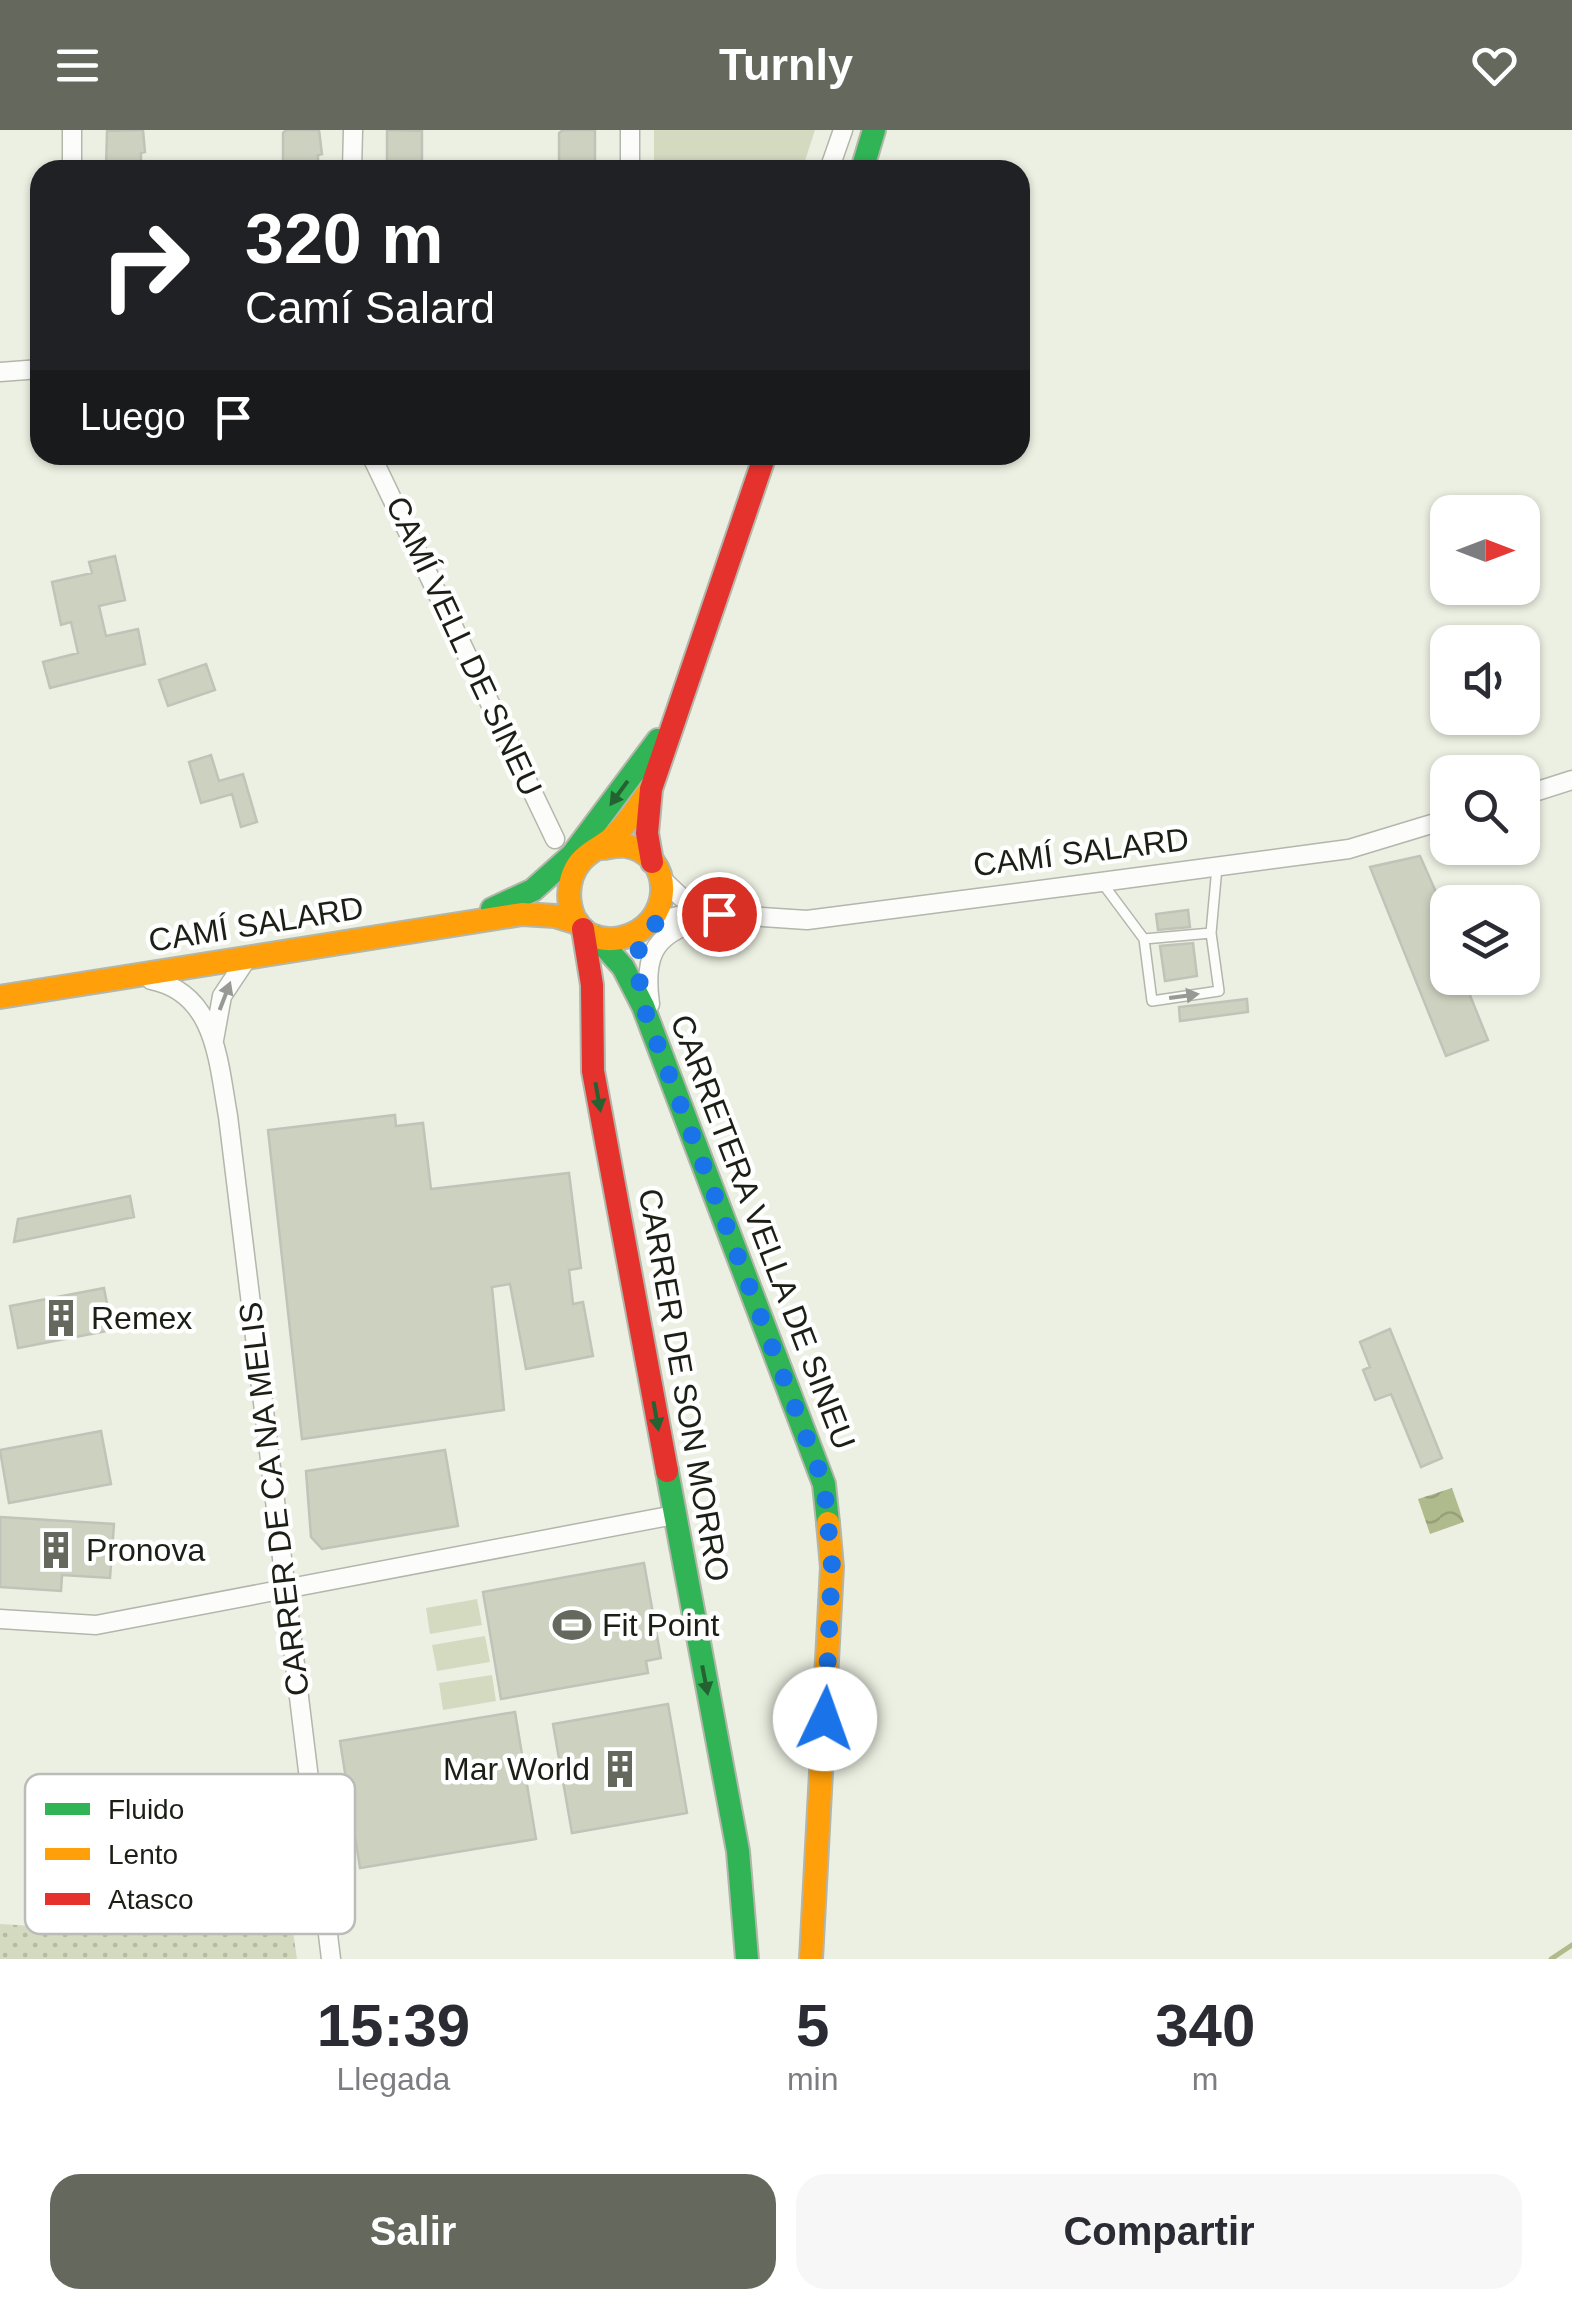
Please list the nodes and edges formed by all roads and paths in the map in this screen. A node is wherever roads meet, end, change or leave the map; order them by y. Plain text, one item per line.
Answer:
1 (72, 130) edge
2 (353, 130) edge
3 (630, 130) edge
4 (844, 130) edge
5 (874, 130) edge
6 (72, 160) edge
7 (352, 160) edge
8 (630, 160) edge
9 (833, 160) edge
10 (865, 160) edge
11 (30, 370) edge
12 (0, 372) edge
13 (375, 465) edge
14 (762, 465) edge
15 (677, 714) junction
16 (1572, 780) edge
17 (651, 789) junction
18 (1540, 790) edge
19 (1430, 824) edge
20 (554, 839) dead end
21 (603, 848) junction
22 (1217, 867) junction
23 (657, 870) junction
24 (1101, 882) junction
25 (569, 883) junction
26 (522, 914) junction
27 (719, 914) junction
28 (742, 916) junction
29 (650, 925) junction
30 (449, 926) junction
31 (586, 930) junction
32 (1211, 933) junction
33 (1144, 939) junction
34 (248, 957) junction
35 (131, 976) junction
36 (0, 997) edge
37 (643, 1006) junction
38 (654, 1036) junction
39 (214, 1040) junction
40 (674, 1515) junction
41 (285, 1589) junction
42 (0, 1619) edge
43 (308, 1774) edge
44 (329, 1934) edge
45 (332, 1959) edge
46 (746, 1959) edge
47 (811, 1959) edge

1 - 6 street
2 - 7 street
3 - 8 street
4 - 9 street
5 - 10 main road
11 - 12 street
13 - 20 street, CAMÍ VELL DE SINEU
14 - 15 main road
15 - 17 main road
15 -> 30 main road
16 - 18 street
17 - 21 main road
17 - 23 main road
19 - 22 street, CAMÍ SALARD
21 - 23 main road
21 - 25 main road
22 - 24 street, CAMÍ SALARD
22 - 32 lane
23 - 27 street, CAMÍ SALARD
23 - 29 main road
24 - 28 street, CAMÍ SALARD
24 - 33 lane
25 - 26 main road, CAMÍ SALARD
25 - 31 main road
26 - 30 main road, CAMÍ SALARD
26 - 31 main road, CAMÍ SALARD
27 - 28 street, CAMÍ SALARD
27 - 29 street, CAMÍ SALARD
28 - 38 street
29 - 31 main road
29 - 37 main road, CARRETERA VELLA DE SINEU
30 - 34 main road, CAMÍ SALARD
31 - 37 main road, CARRETERA VELLA DE SINEU
31 -> 40 main road, CARRER DE SON MORRO
32 - 33 lane
33 -> 32 lane
34 - 35 main road, CAMÍ SALARD
39 -> 34 street, CARRER DE CA NA MELIS
35 - 36 main road, CAMÍ SALARD
35 - 39 street, CARRER DE CA NA MELIS
37 - 38 main road, CARRETERA VELLA DE SINEU
38 - 47 main road, CARRETERA VELLA DE SINEU
39 - 41 street, CARRER DE CA NA MELIS
40 - 41 street
40 -> 46 main road, CARRER DE SON MORRO
41 - 42 street
41 - 43 street, CARRER DE CA NA MELIS
44 - 45 street, CARRER DE CA NA MELIS

